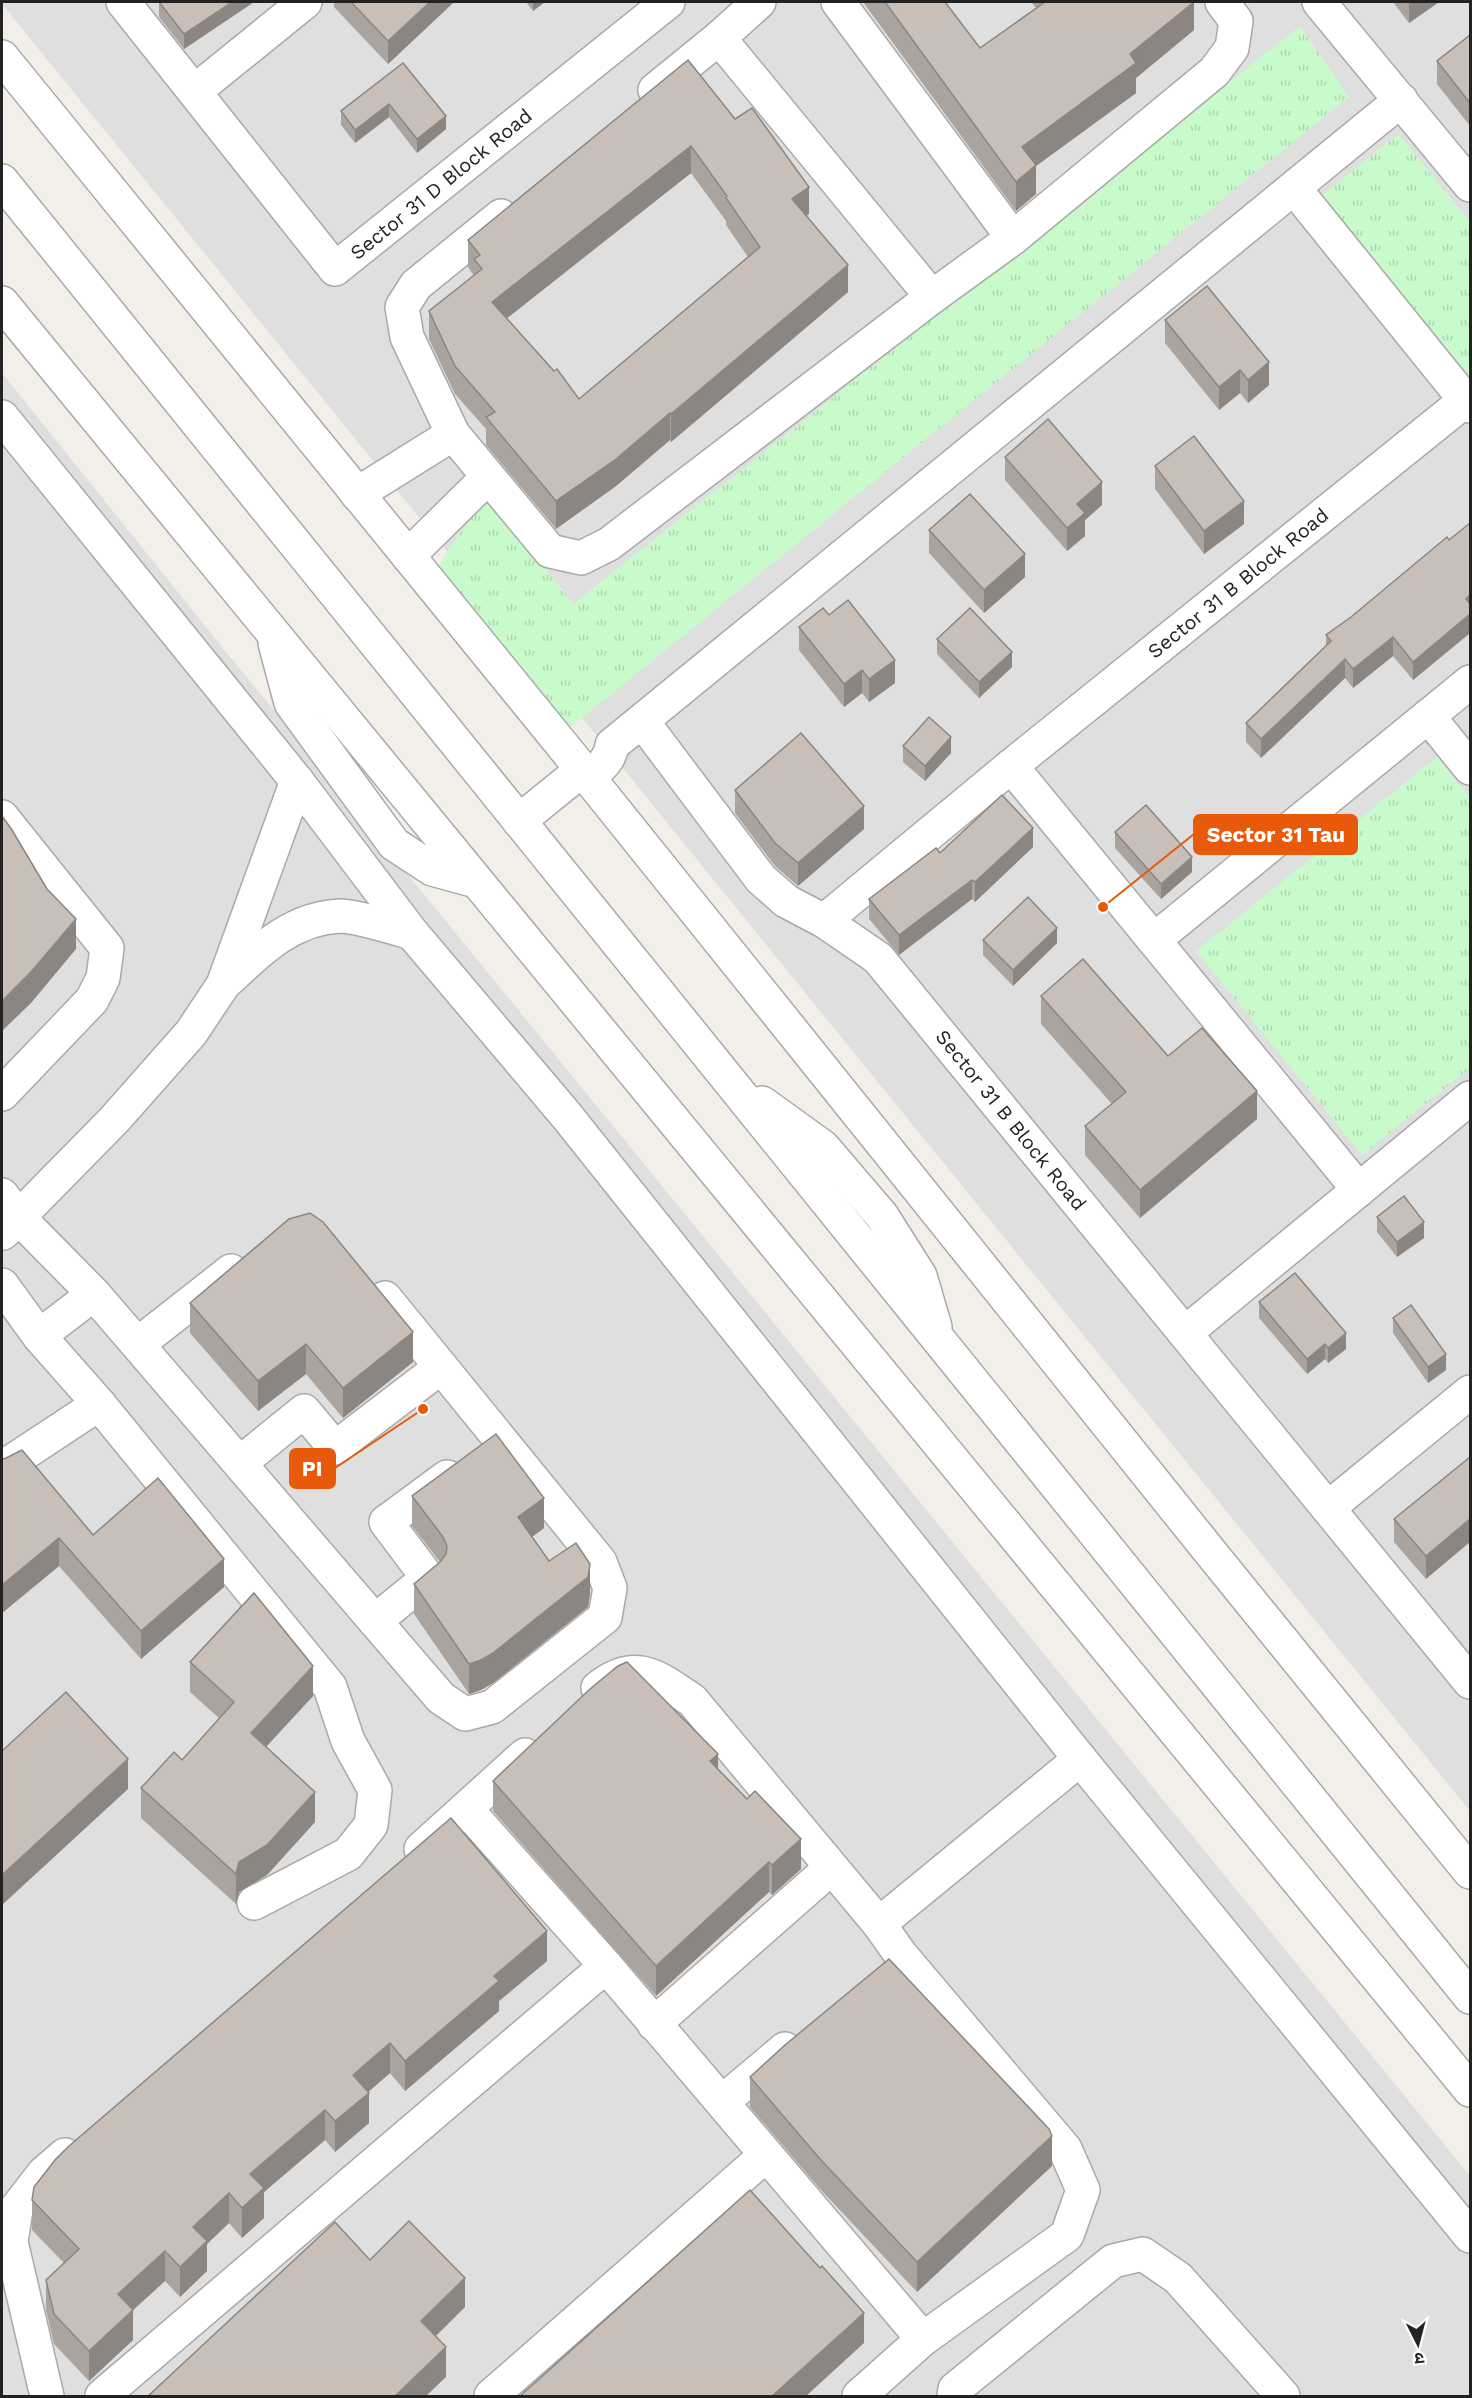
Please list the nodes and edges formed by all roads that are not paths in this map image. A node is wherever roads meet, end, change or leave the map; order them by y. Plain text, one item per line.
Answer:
1 (123, 2) edge
2 (305, 2) edge
3 (668, 2) edge
4 (759, 2) edge
5 (837, 2) edge
6 (1222, 2) edge
7 (1319, 2) edge
8 (719, 38) junction
9 (2, 57) edge
10 (195, 91) junction
11 (1401, 100) junction
12 (637, 105) edge
13 (2, 182) edge
14 (1470, 185) edge
15 (1294, 188) junction
16 (526, 195) edge
17 (1013, 238) junction
18 (932, 297) junction
19 (2, 303) edge
20 (1468, 403) edge
21 (2, 417) edge
22 (453, 434) junction
23 (488, 477) junction
24 (357, 494) junction
25 (408, 556) junction
26 (1470, 682) edge
27 (1428, 716) junction
28 (642, 721) junction
29 (1011, 766) junction
30 (1470, 768) edge
31 (582, 769) junction
32 (297, 781) junction
33 (2, 817) edge
34 (519, 821) junction
35 (824, 921) junction
36 (412, 933) junction
37 (1154, 940) junction
38 (223, 985) junction
39 (2, 1094) edge
40 (1470, 1098) edge
41 (1359, 1190) junction
42 (7, 1216) edge
43 (251, 1255) edge
44 (366, 1275) edge
45 (2, 1285) edge
46 (94, 1294) junction
47 (1185, 1333) junction
48 (39, 1336) junction
49 (138, 1344) junction
50 (441, 1367) junction
51 (1470, 1392) edge
52 (99, 1404) junction
53 (500, 1438) junction
54 (240, 1463) junction
55 (2, 1467) edge
56 (1328, 1508) junction
57 (375, 1621) junction
58 (1470, 1682) edge
59 (578, 1705) edge
60 (544, 1737) edge
61 (1080, 1759) junction
62 (467, 1810) junction
63 (831, 1868) junction
64 (395, 1872) edge
65 (1470, 1872) edge
66 (254, 1904) dead end
67 (879, 1924) junction
68 (901, 1954) junction
69 (606, 1966) junction
70 (874, 1977) edge
71 (1470, 1997) edge
72 (654, 2024) junction
73 (811, 2028) edge
74 (1470, 2090) edge
75 (722, 2102) junction
76 (89, 2135) edge
77 (766, 2155) junction
78 (1470, 2236) edge
79 (923, 2339) junction
80 (47, 2397) edge
81 (102, 2397) edge
82 (491, 2397) edge
83 (859, 2397) edge
84 (954, 2397) edge
85 (1283, 2397) edge

1 - 10 street, Sector 31 D Block Road
2 - 10 street
3 - 10 street, Sector 31 D Block Road
4 - 8 street
5 - 17 street
6 - 17 street
7 - 11 street
8 - 12 street
8 - 18 street
9 - 24 street
11 - 14 street
11 - 15 street
13 - 34 street
15 - 20 street, Sector 31 B Block Road
15 - 28 street
16 - 22 street
17 - 18 street
18 - 23 street
19 - 74 street
20 - 29 street, Sector 31 B Block Road
21 - 32 street
22 - 23 street
22 - 24 street
23 - 25 street
24 - 25 street
25 - 31 street
26 - 27 street
27 - 30 street
27 - 37 street
28 - 31 street
28 - 35 street, Sector 31 B Block Road
29 - 35 street, Sector 31 B Block Road
29 - 37 street
31 - 34 street
31 - 65 street
32 - 36 street
32 - 38 street
33 - 39 street
34 - 71 street
35 - 47 street, Sector 31 B Block Road
36 - 38 street
36 - 61 street
37 - 41 street
38 - 42 street
40 - 41 street
41 - 47 street
42 - 46 street
43 - 49 street
44 - 50 street
45 - 48 street
46 - 48 street
46 - 49 street
47 - 56 street, Sector 31 B Block Road
48 - 52 street
49 - 54 street
50 - 53 street
50 - 54 street
51 - 56 street
52 - 55 street
52 - 66 street
53 - 57 street
53 - 57 street
54 - 57 street
56 - 58 street, Sector 31 B Block Road
59 - 63 street
60 - 62 street
61 - 67 street
61 - 78 street
62 - 64 street
62 - 69 street
63 - 67 street
63 - 72 street
67 - 68 street
68 - 70 street
68 - 79 street
69 - 72 street
69 - 81 street
72 - 75 street
73 - 75 street
75 - 77 street
76 - 80 street
77 - 79 street
77 - 82 street
79 - 83 street
84 - 85 street

